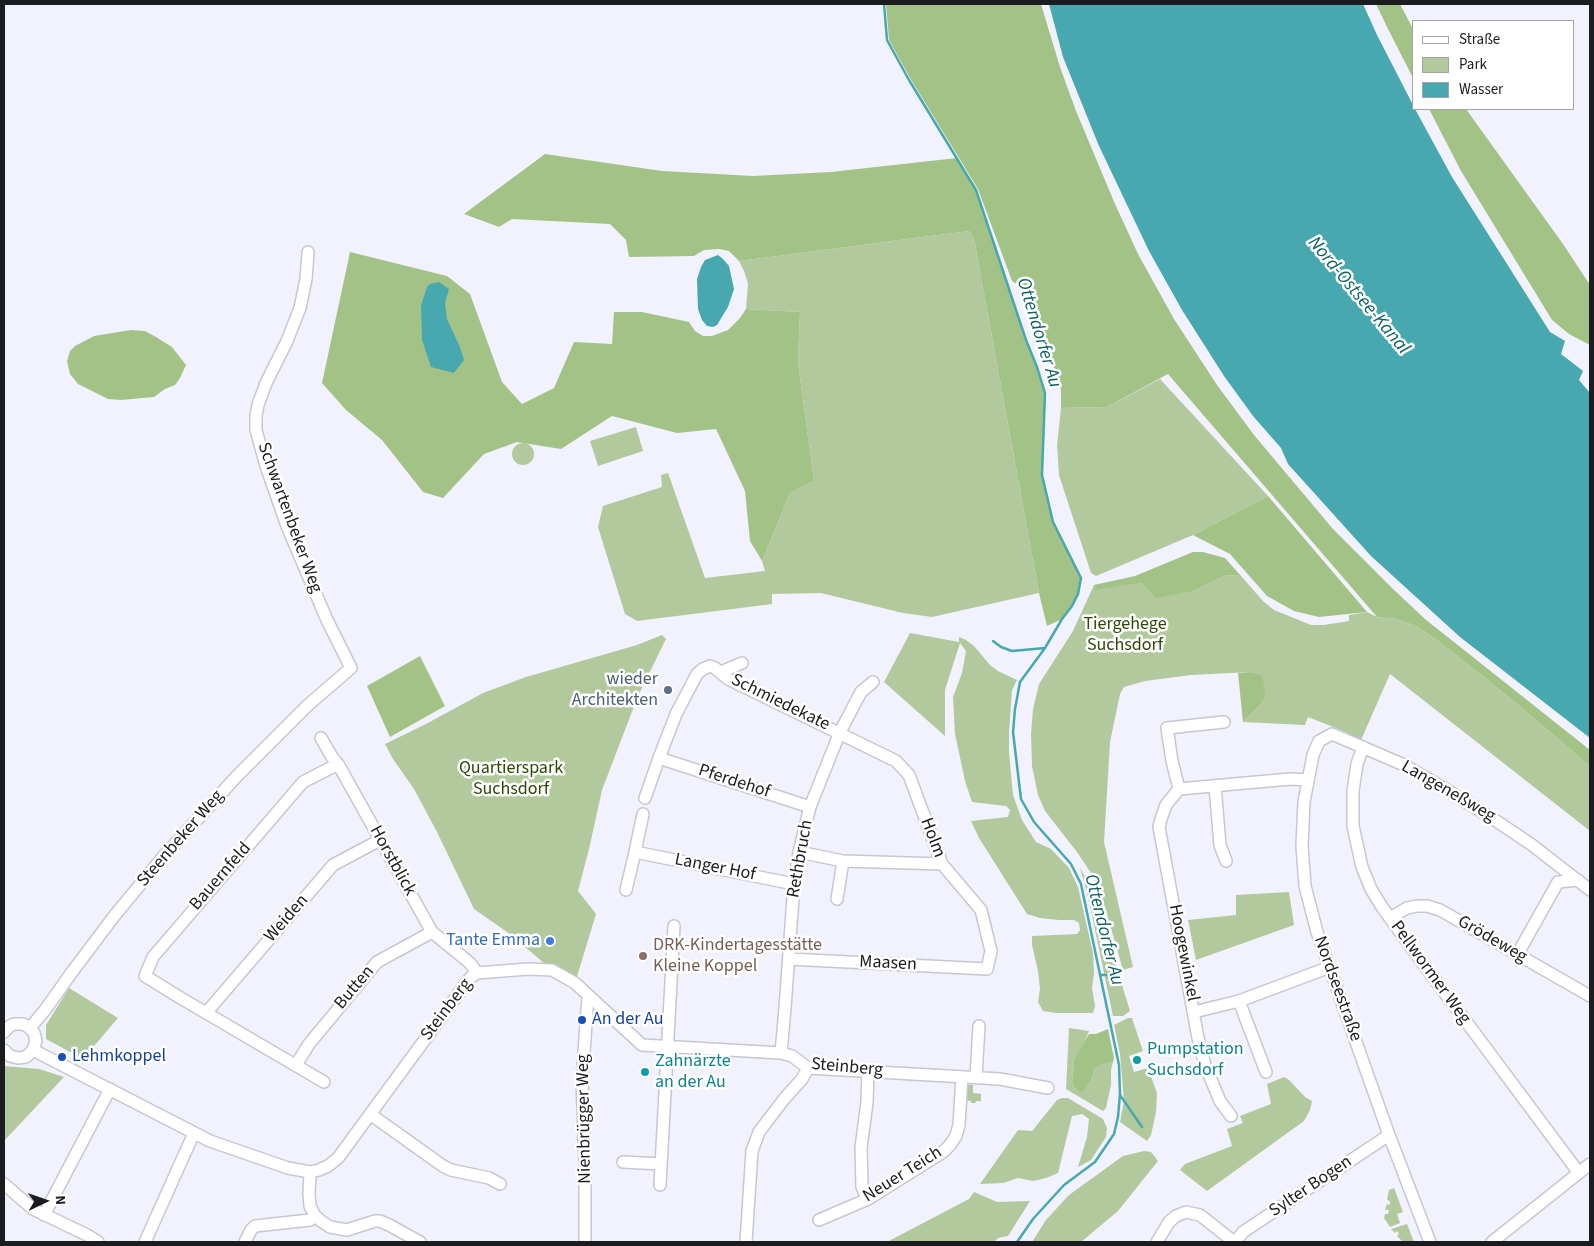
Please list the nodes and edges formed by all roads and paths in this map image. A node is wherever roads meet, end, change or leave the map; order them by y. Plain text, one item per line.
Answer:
1 (308, 252) dead end
2 (742, 663) dead end
3 (350, 668) joint
4 (721, 672) junction
5 (873, 682) dead end
6 (1224, 722) dead end
7 (840, 732) junction
8 (1332, 734) joint
9 (321, 738) dead end
10 (1363, 747) junction
11 (658, 758) junction
12 (338, 764) junction
13 (1307, 780) junction
14 (1215, 786) junction
15 (1179, 790) junction
16 (645, 798) dead end
17 (810, 807) junction
18 (643, 814) dead end
19 (380, 840) junction
20 (635, 852) junction
21 (799, 852) junction
22 (843, 861) junction
23 (1226, 861) dead end
24 (942, 864) junction
25 (1556, 864) junction
26 (1578, 880) junction
27 (1558, 882) junction
28 (794, 884) junction
29 (626, 890) dead end
30 (1590, 890) edge
31 (837, 899) dead end
32 (1390, 918) junction
33 (674, 926) dead end
34 (432, 932) junction
35 (1517, 955) junction
36 (789, 959) junction
37 (1330, 968) junction
38 (987, 969) joint
39 (477, 973) junction
40 (588, 996) junction
41 (1590, 996) edge
42 (1239, 1000) junction
43 (1194, 1012) junction
44 (206, 1013) junction
45 (979, 1026) dead end
46 (30, 1028) junction
47 (4, 1032) edge
48 (667, 1048) junction
49 (33, 1050) junction
50 (4, 1051) edge
51 (781, 1053) junction
52 (296, 1064) junction
53 (808, 1068) junction
54 (868, 1071) junction
55 (1266, 1072) dead end
56 (962, 1077) junction
57 (976, 1077) junction
58 (324, 1082) dead end
59 (1048, 1088) dead end
60 (110, 1089) junction
61 (370, 1114) junction
62 (1232, 1116) dead end
63 (194, 1133) junction
64 (1389, 1135) junction
65 (623, 1162) dead end
66 (661, 1164) junction
67 (1590, 1164) edge
68 (310, 1172) junction
69 (1579, 1173) junction
70 (4, 1184) edge
71 (500, 1184) dead end
72 (660, 1185) dead end
73 (868, 1199) junction
74 (44, 1215) junction
75 (315, 1216) junction
76 (819, 1220) dead end
77 (98, 1242) edge
78 (145, 1242) edge
79 (245, 1242) edge
80 (420, 1242) edge
81 (586, 1242) edge
82 (746, 1242) edge
83 (1157, 1242) edge
84 (1234, 1242) edge
85 (1430, 1242) edge
86 (1492, 1242) edge

1 - 3 street, Schwartenbeker Weg
2 - 4 street, Schmiedekate
3 - 46 street, Steenbeker Weg
4 - 7 street, Schmiedekate
4 - 11 street, Schmiedekate
5 - 7 street, Rethbruch
6 - 15 street
7 - 17 street, Rethbruch
7 - 24 street, Holm
8 - 10 street, Langeneßweg
8 - 13 street, Nordseestraße
9 - 12 street, Horstblick
10 - 25 street, Langeneßweg
10 - 32 street, Pellwormer Weg
11 - 16 street
11 - 17 street, Pferdehof
12 - 19 street, Horstblick
12 - 44 street, Bauernfeld
13 - 14 street
13 - 37 street, Nordseestraße
14 - 15 street
14 - 23 street
15 - 43 street, Hoogewinkel
17 - 21 street, Rethbruch
18 - 20 street
19 - 34 street, Horstblick
19 - 44 street, Weiden
20 - 28 street, Langer Hof
20 - 29 street
21 - 22 street
21 - 28 street, Rethbruch
22 - 24 street
22 - 31 street
24 - 38 street, Holm
25 - 26 street, Langeneßweg
25 - 27 street
26 - 27 street
26 - 30 street, Langeneßweg
27 - 35 street
28 - 36 street, Rethbruch
32 - 35 street, Grödeweg
32 - 69 street, Pellwormer Weg
33 - 48 street
34 - 39 street, Horstblick
34 - 52 street, Butten
35 - 41 street, Grödeweg
36 - 38 street, Maasen
36 - 51 street, Rethbruch
37 - 42 street
37 - 64 street, Nordseestraße
39 - 40 street, Steinberg
39 - 61 street, Steinberg
40 - 48 street, Steinberg
40 - 81 street, Nienbrügger Weg
42 - 43 street
42 - 55 street
43 - 62 street, Hoogewinkel
44 - 52 street
45 - 57 street
46 - 47 street
46 - 49 street
48 - 51 street, Steinberg
48 - 66 street
49 - 50 street
49 - 60 street
51 - 53 street, Steinberg
52 - 58 street
53 - 54 street, Steinberg
53 - 82 street
54 - 56 street, Steinberg
54 - 73 street
56 - 57 street, Steinberg
56 - 73 street, Neuer Teich
57 - 59 street, Steinberg
60 - 63 street
60 - 74 street
61 - 68 street, Steinberg
61 - 71 street
63 - 68 street
63 - 78 street
64 - 84 street, Sylter Bogen
64 - 85 street, Nordseestraße
65 - 66 street
66 - 72 street
67 - 69 street
68 - 75 street
69 - 86 street
70 - 74 street
73 - 76 street, Neuer Teich
74 - 77 street
75 - 79 street
75 - 80 street
83 - 84 street

